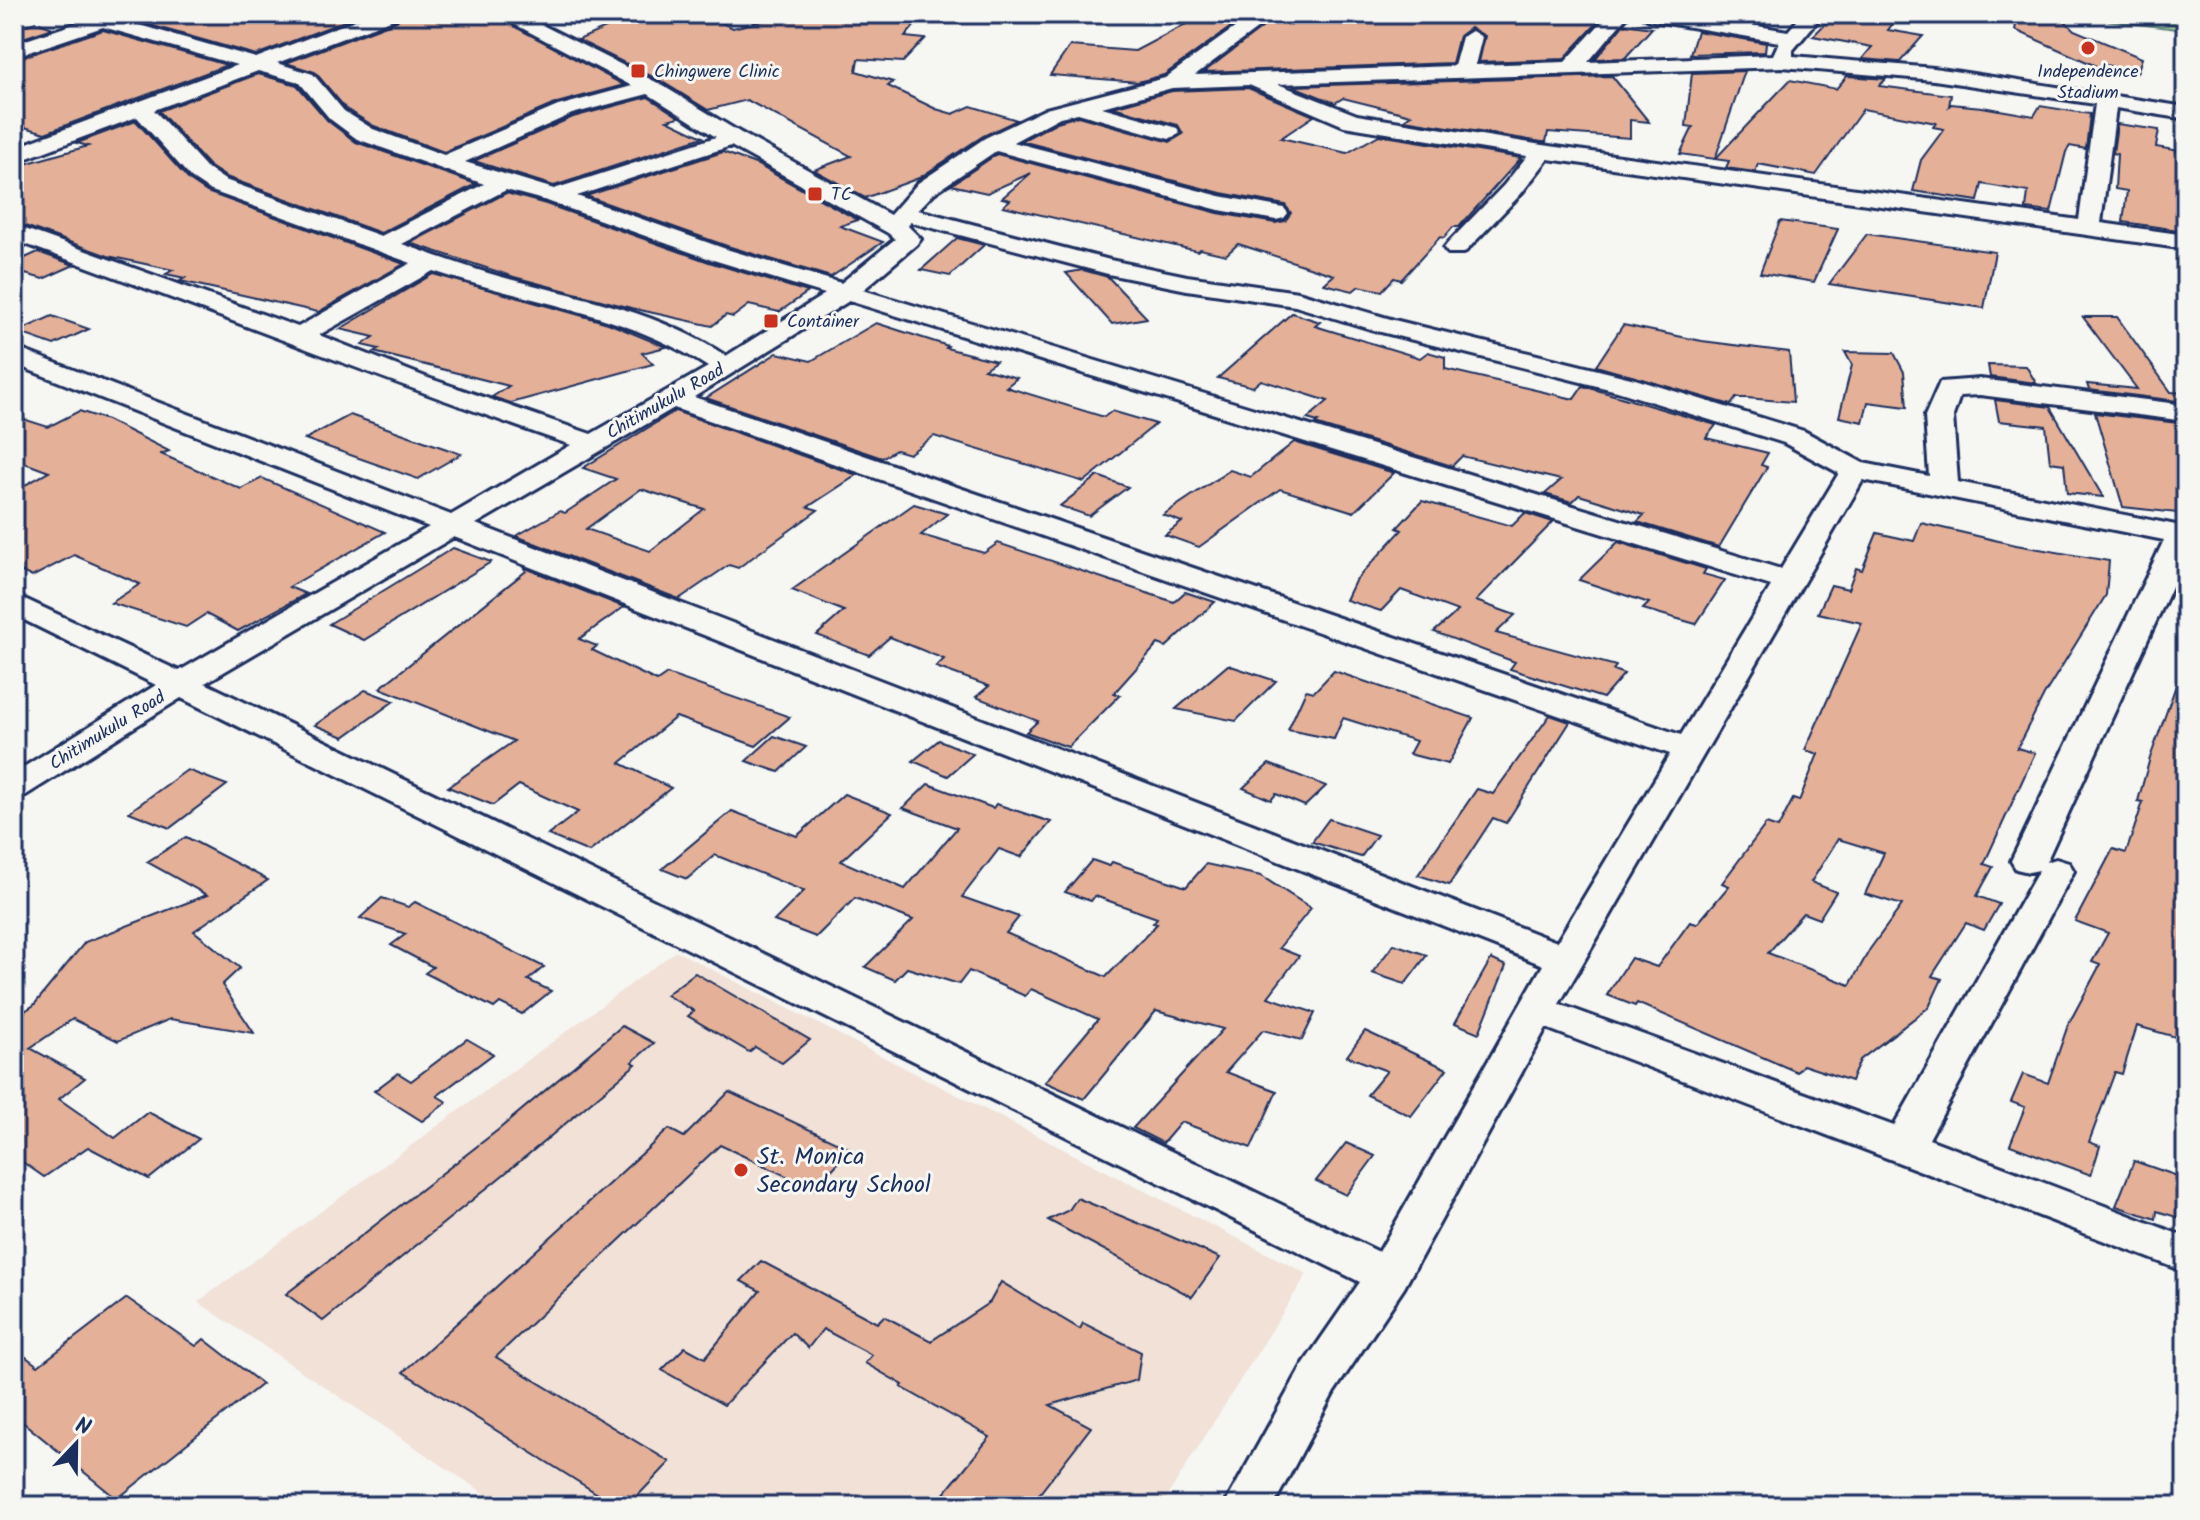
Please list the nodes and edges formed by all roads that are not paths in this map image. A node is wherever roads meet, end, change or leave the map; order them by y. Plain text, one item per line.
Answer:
1 (79, 14) edge
2 (389, 14) edge
3 (505, 14) edge
4 (1267, 14) edge
5 (1619, 14) edge
6 (1649, 14) edge
7 (1813, 14) edge
8 (102, 21) junction
9 (1472, 37) dead end
10 (1793, 38) junction
11 (14, 51) edge
12 (1782, 61) junction
13 (257, 63) junction
14 (1571, 68) junction
15 (1463, 72) junction
16 (1247, 80) junction
17 (1172, 82) junction
18 (651, 87) junction
19 (2106, 100) junction
20 (1077, 106) junction
21 (141, 109) junction
22 (2186, 113) edge
23 (1169, 133) dead end
24 (733, 138) junction
25 (993, 143) junction
26 (1542, 152) junction
27 (14, 156) edge
28 (448, 161) junction
29 (503, 183) junction
30 (555, 196) junction
31 (1276, 213) dead end
32 (899, 221) junction
33 (2089, 229) junction
34 (14, 232) edge
35 (2186, 242) edge
36 (385, 243) junction
37 (1456, 248) dead end
38 (432, 262) junction
39 (846, 292) junction
40 (299, 337) junction
41 (14, 355) edge
42 (726, 367) junction
43 (671, 398) junction
44 (2186, 413) edge
45 (591, 443) junction
46 (1855, 470) junction
47 (1944, 486) junction
48 (452, 525) junction
49 (2183, 536) edge
50 (1790, 582) junction
51 (14, 603) edge
52 (182, 683) junction
53 (1691, 750) junction
54 (14, 788) edge
55 (1567, 960) junction
56 (1536, 1010) junction
57 (1904, 1146) junction
58 (2186, 1255) edge
59 (1388, 1276) junction
60 (1248, 1506) edge

1 - 8 street
2 - 13 street
3 - 18 street
4 - 17 street
5 - 14 street
6 - 10 street
7 - 10 street
8 - 11 street
8 - 13 street
9 - 15 street
10 - 12 street
12 - 14 street
12 - 19 street
13 - 21 street
13 - 28 street
14 - 15 street
15 - 16 street
16 - 17 street
16 - 26 street
17 - 20 street
18 - 24 street
18 - 28 street
19 - 22 street
19 - 33 street
20 - 23 street
20 - 25 street
21 - 27 street
21 - 36 street
24 - 30 street
24 - 32 street
25 - 31 street
25 - 32 street
26 - 33 street
26 - 37 street
28 - 29 street
29 - 30 street
29 - 36 street
30 - 39 street
32 - 39 street, Chitimukulu Road
32 - 46 street
33 - 35 street
34 - 40 street
36 - 38 street
38 - 40 street
38 - 42 street
39 - 42 street, Chitimukulu Road
39 - 50 street
40 - 45 street
41 - 48 street
42 - 43 street, Chitimukulu Road
43 - 45 street, Chitimukulu Road
43 - 53 street
44 - 47 street
45 - 48 street, Chitimukulu Road
46 - 47 street
46 - 50 street
47 - 49 street
48 - 52 street, Chitimukulu Road
48 - 55 street
49 - 57 street
50 - 53 street
51 - 52 street
52 - 54 street, Chitimukulu Road
52 - 59 street
53 - 55 street
55 - 56 street
56 - 57 street
56 - 59 street
57 - 58 street
59 - 60 street

